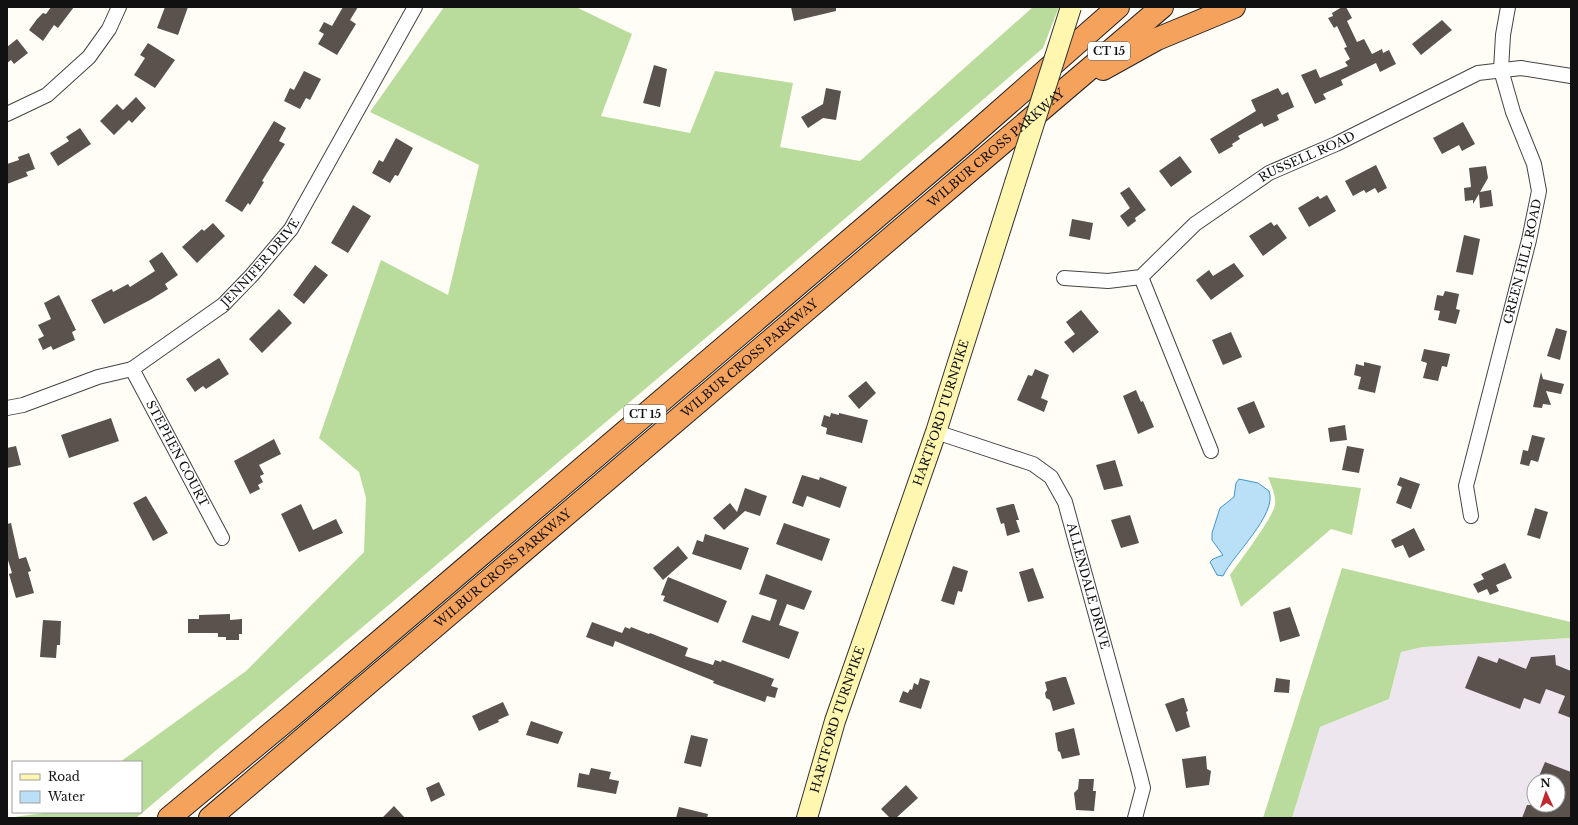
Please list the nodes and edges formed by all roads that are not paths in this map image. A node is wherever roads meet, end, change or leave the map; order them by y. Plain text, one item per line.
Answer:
1 (119, 7) edge
2 (415, 7) edge
3 (1071, 7) edge
4 (1118, 7) edge
5 (1162, 7) edge
6 (1234, 7) edge
7 (1508, 7) edge
8 (1501, 70) junction
9 (1571, 76) edge
10 (1057, 95) junction
11 (7, 114) edge
12 (1141, 277) junction
13 (1064, 278) dead end
14 (132, 369) junction
15 (7, 408) edge
16 (936, 432) junction
17 (1211, 451) dead end
18 (1471, 516) dead end
19 (222, 538) dead end
20 (170, 818) edge
21 (210, 818) edge
22 (807, 818) edge
23 (1135, 818) edge

1 - 11 street
2 - 14 street, JENNIFER DRIVE
3 - 16 main road, HARTFORD TURNPIKE, bridge
4 - 20 highway, WILBUR CROSS PARKWAY / CT 15
5 - 10 highway, WILBUR CROSS PARKWAY / CT 15
6 - 10 highway
7 - 8 street, GREEN HILL ROAD
8 - 9 street, RUSSELL ROAD
8 - 12 street, RUSSELL ROAD
8 - 18 street, GREEN HILL ROAD
10 - 21 highway, WILBUR CROSS PARKWAY / CT 15
12 - 13 street
12 - 17 street
14 - 15 street, JENNIFER DRIVE
14 - 19 street, STEPHEN COURT
16 - 22 main road, HARTFORD TURNPIKE
16 - 23 street, ALLENDALE DRIVE

